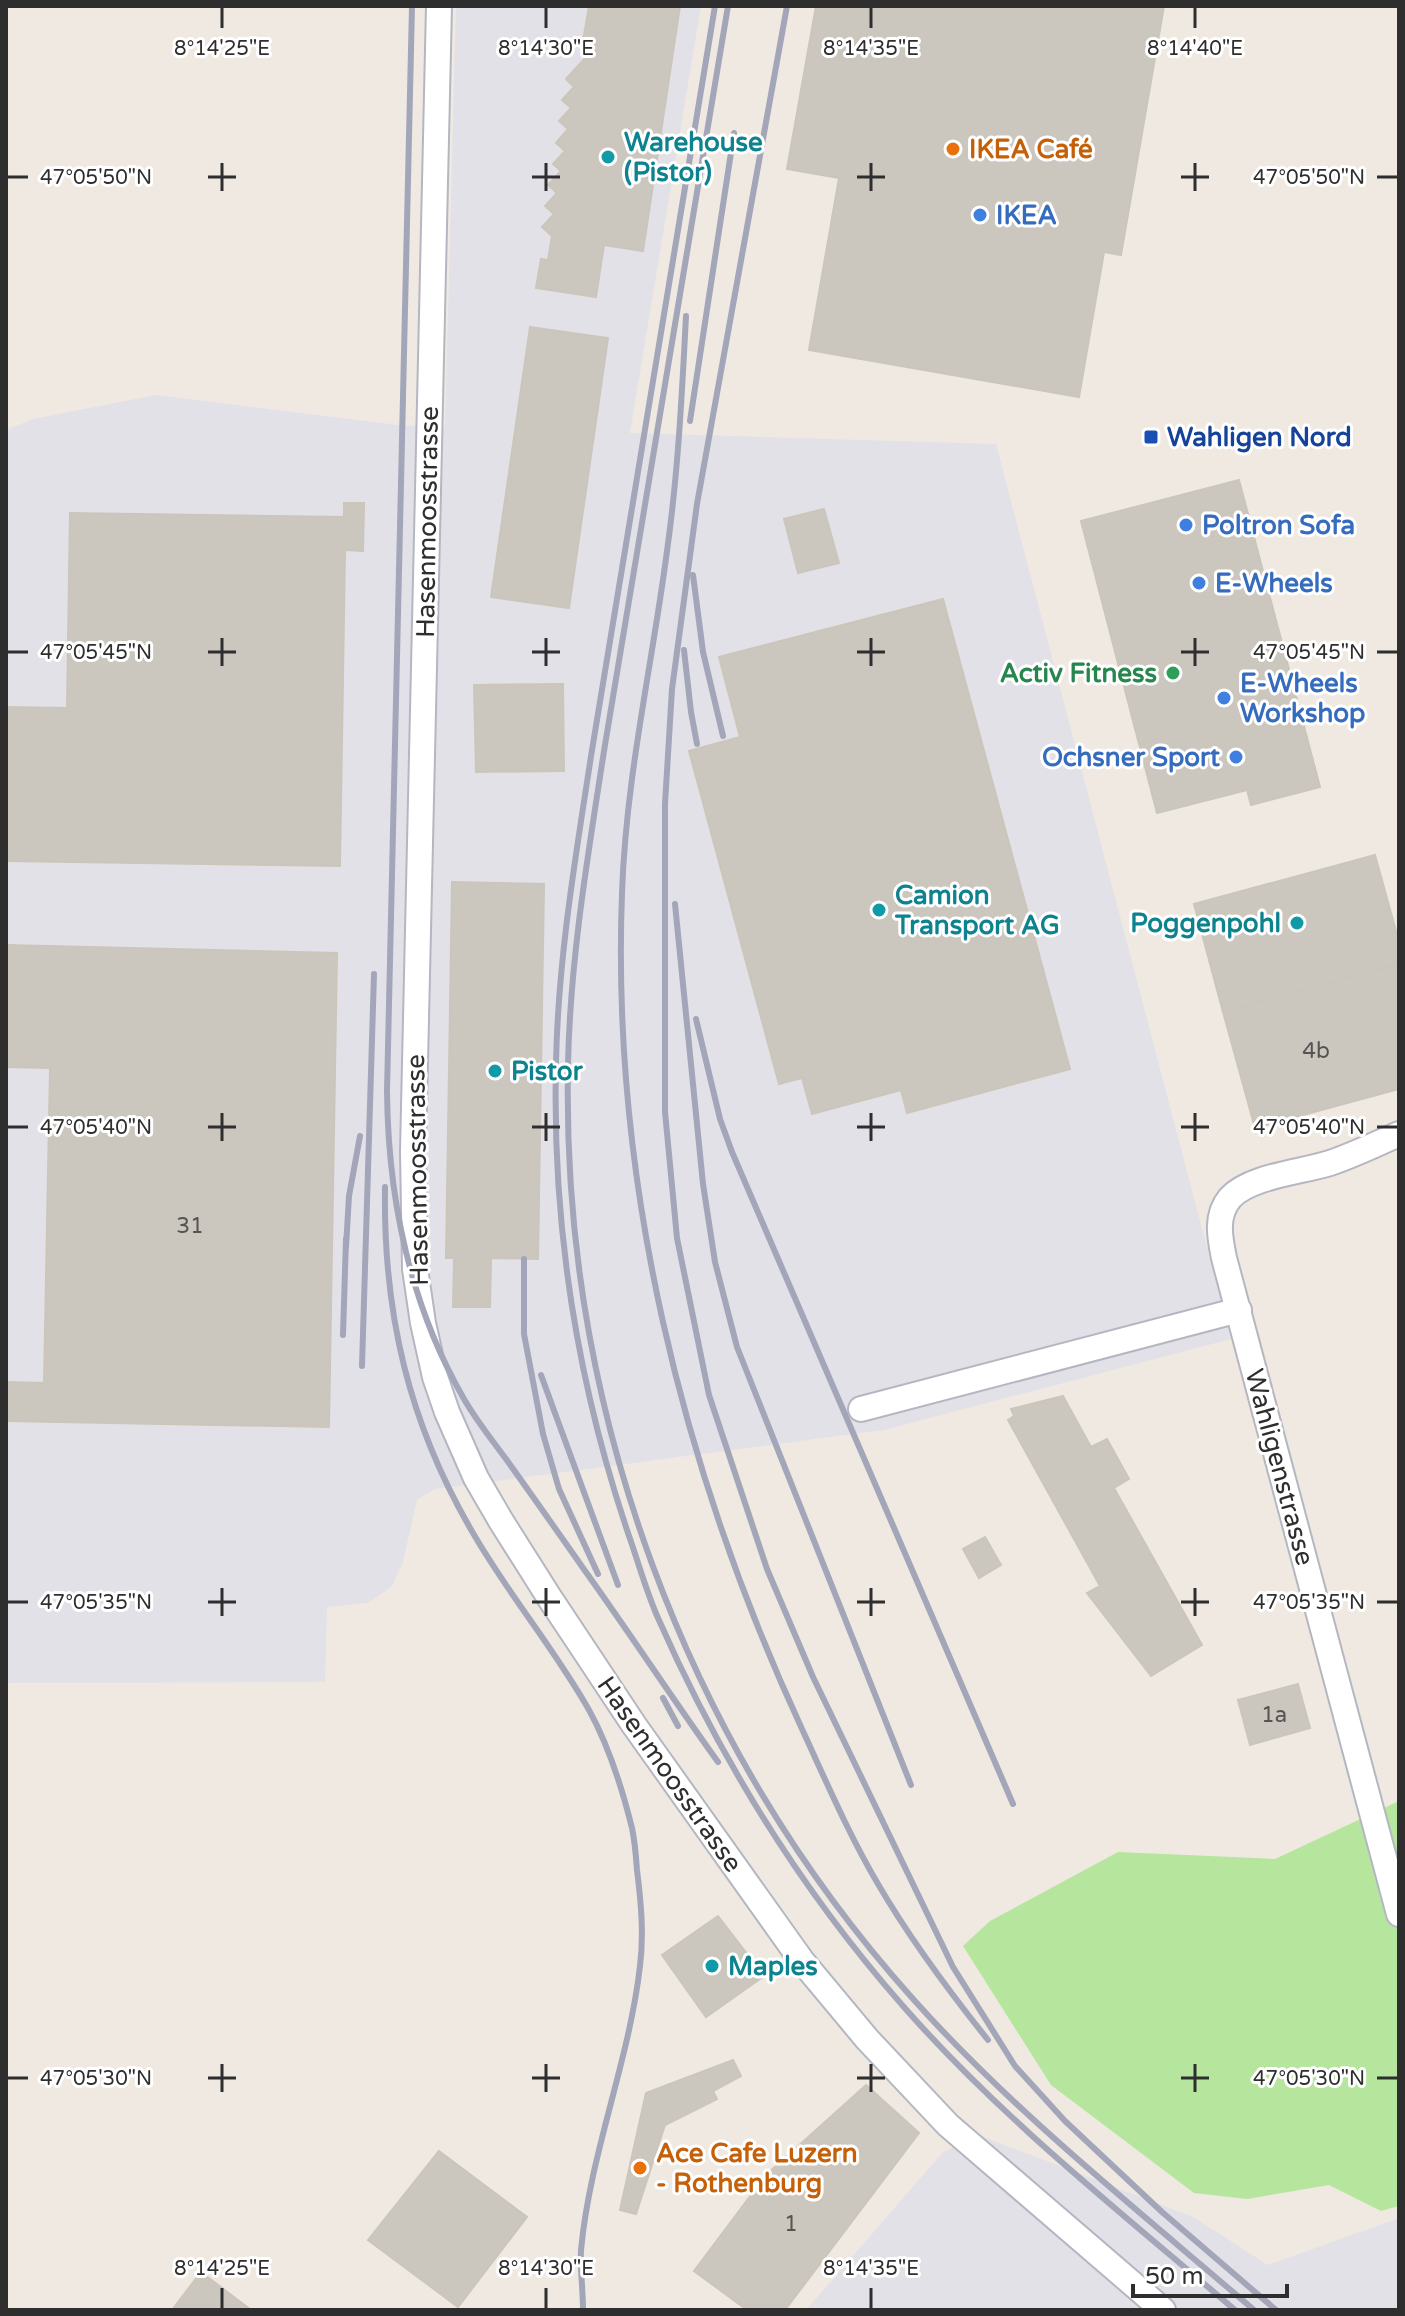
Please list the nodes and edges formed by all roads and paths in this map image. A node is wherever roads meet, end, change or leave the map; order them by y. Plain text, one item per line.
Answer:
1 (439, 6) edge
2 (1399, 1134) edge
3 (1239, 1310) junction
4 (861, 1409) dead end
5 (1399, 1914) edge
6 (1163, 2310) edge

1 - 6 street, Hasenmoosstrasse
2 - 3 street, Wahligenstrasse
3 - 4 street
3 - 5 street, Wahligenstrasse

